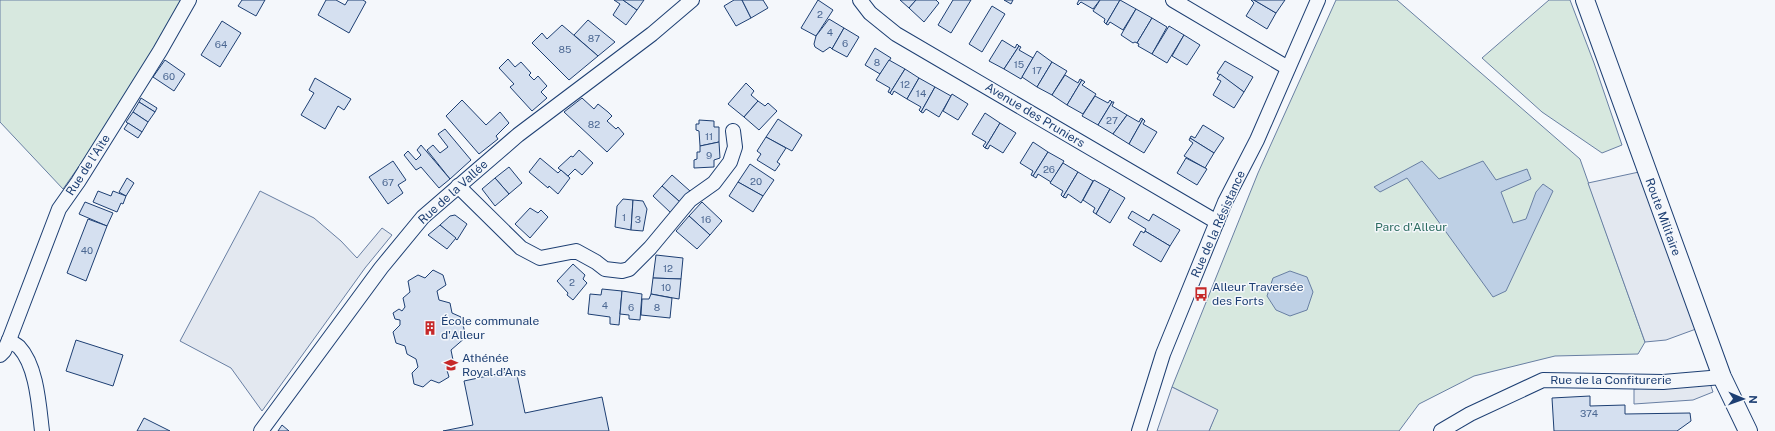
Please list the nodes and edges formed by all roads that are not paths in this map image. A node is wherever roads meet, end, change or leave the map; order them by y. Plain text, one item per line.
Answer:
1 (189, 0) edge
2 (692, 0) edge
3 (860, 0) edge
4 (1173, 0) edge
5 (1318, 0) edge
6 (1585, 0) edge
7 (1288, 68) junction
8 (733, 131) dead end
9 (458, 186) junction
10 (1217, 222) junction
11 (9, 340) junction
12 (0, 355) edge
13 (1722, 377) junction
14 (42, 431) edge
15 (261, 431) edge
16 (1139, 431) edge
17 (1440, 431) edge
18 (1748, 431) edge

1 - 11 street, Rue de l'Aîte
2 - 9 street, Rue de la Vallée
3 - 10 street, Avenue des Pruniers
4 - 7 street
5 - 7 street, Rue de la Résistance
6 - 13 street, Route Militaire
7 - 10 street, Rue de la Résistance
8 - 9 street
9 - 15 street, Rue de la Vallée
10 - 16 street, Rue de la Résistance
11 - 12 street, Rue de l'Aîte
11 - 14 street
13 - 17 street, Rue de la Confiturerie
13 - 18 street, Route Militaire

